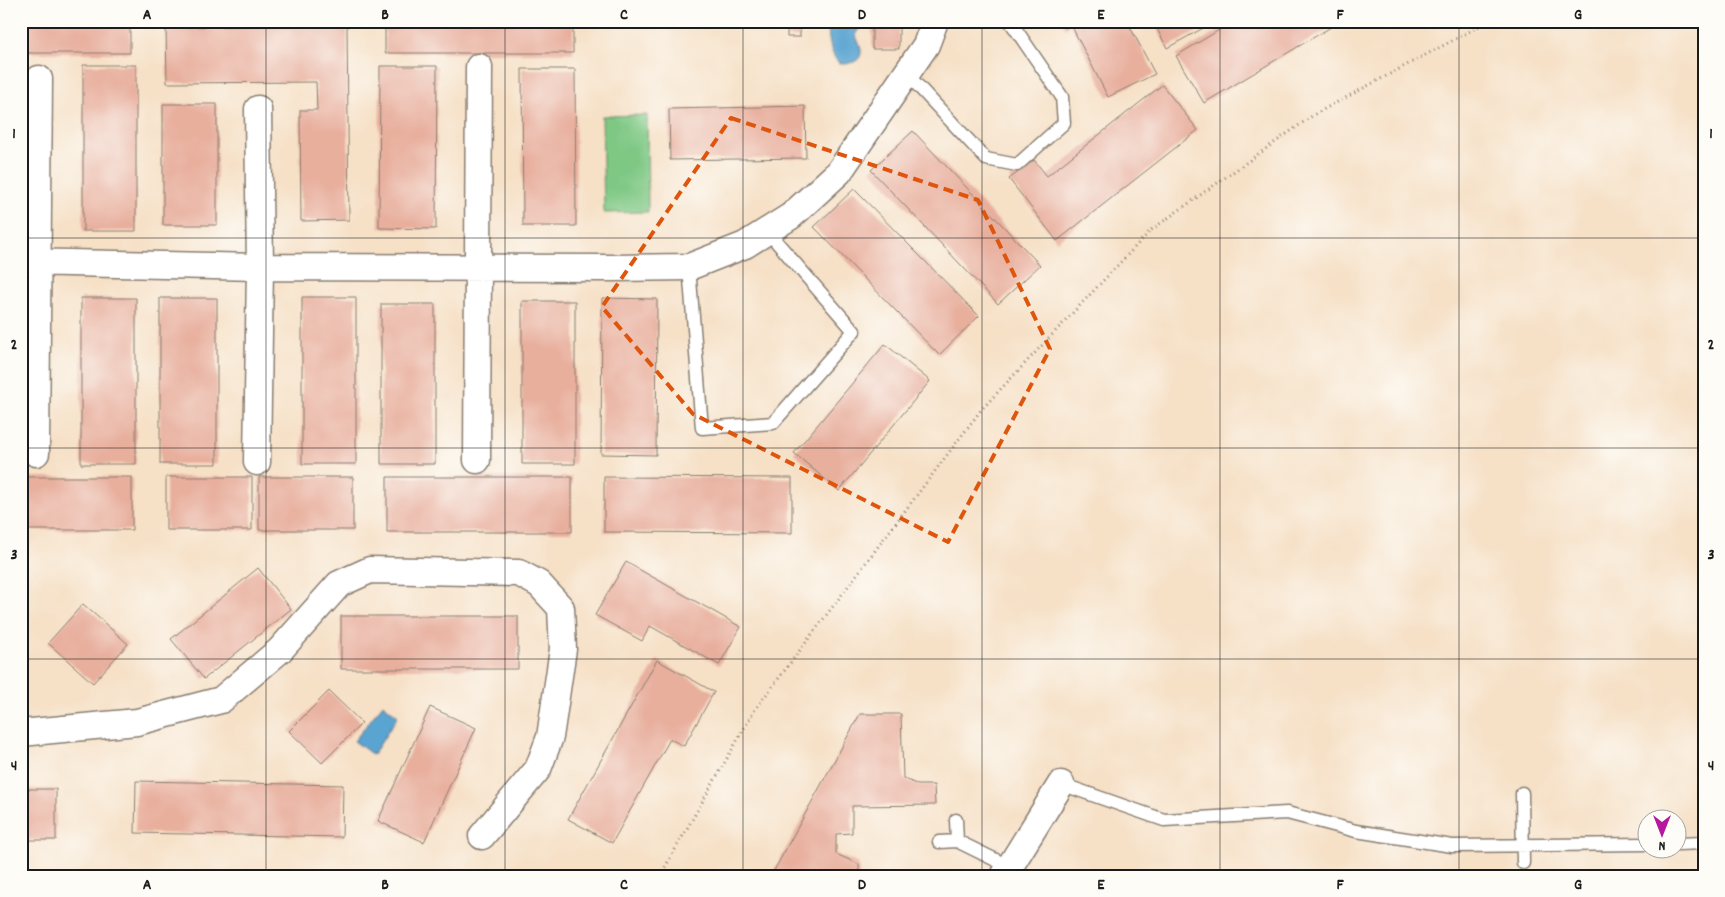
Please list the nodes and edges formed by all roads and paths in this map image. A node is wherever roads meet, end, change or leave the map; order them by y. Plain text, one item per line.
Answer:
1 (935, 21) edge
2 (1010, 21) edge
3 (1488, 21) edge
4 (480, 67) dead end
5 (907, 74) junction
6 (39, 79) dead end
7 (258, 109) dead end
8 (767, 231) junction
9 (30, 262) edge
10 (260, 267) junction
11 (689, 267) junction
12 (479, 268) junction
13 (36, 453) dead end
14 (477, 460) dead end
15 (257, 462) dead end
16 (21, 733) edge
17 (1061, 784) joint
18 (1522, 793) dead end
19 (956, 820) dead end
20 (482, 836) dead end
21 (957, 841) junction
22 (939, 842) dead end
23 (1704, 843) edge
24 (1638, 844) edge
25 (1688, 844) edge
26 (1523, 846) junction
27 (1523, 863) dead end
28 (1007, 871) edge
29 (660, 876) edge

1 - 5 street
2 - 5 lane
3 - 29 path
4 - 12 street
5 - 8 street
6 - 9 street
7 - 10 street
8 - 11 street
8 - 11 lane
9 - 10 street
9 - 13 street
10 - 12 street
10 - 15 street
11 - 12 street
12 - 14 street
16 - 20 street
17 - 26 lane
17 - 28 street
18 - 26 lane
19 - 21 lane
21 - 22 lane
21 - 28 lane
23 - 25 lane
24 - 26 lane
26 - 27 lane

